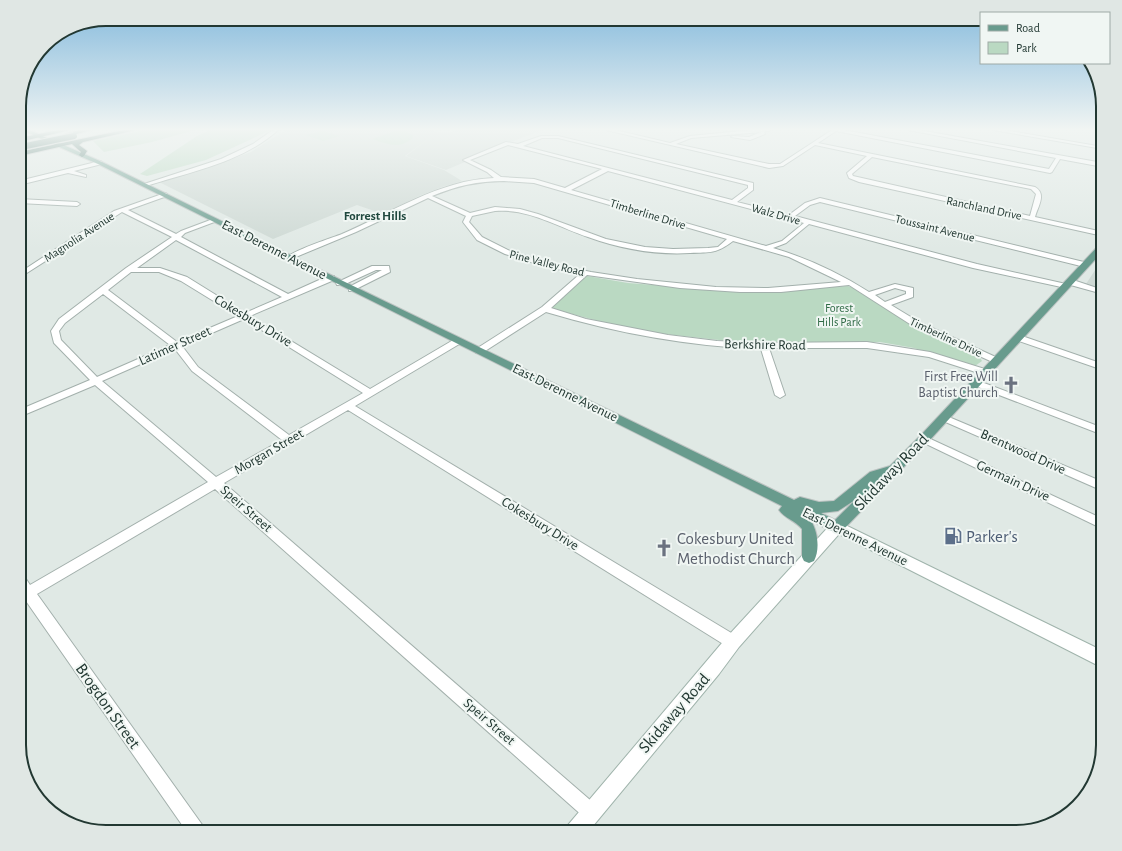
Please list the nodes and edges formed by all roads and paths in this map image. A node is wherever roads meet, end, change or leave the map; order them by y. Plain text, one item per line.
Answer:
1 (73, 170) edge
2 (114, 170) edge
3 (176, 170) edge
4 (192, 170) edge
5 (486, 170) edge
6 (606, 170) edge
7 (610, 170) edge
8 (692, 170) edge
9 (853, 170) edge
10 (943, 170) edge
11 (68, 171) junction
12 (84, 176) dead end
13 (499, 179) junction
14 (26, 181) edge
15 (137, 181) junction
16 (144, 185) junction
17 (566, 190) junction
18 (165, 195) junction
19 (428, 196) junction
20 (26, 201) edge
21 (733, 202) junction
22 (77, 204) dead end
23 (123, 210) junction
24 (469, 215) junction
25 (790, 217) junction
26 (1032, 218) junction
27 (215, 220) junction
28 (807, 223) junction
29 (1096, 232) edge
30 (176, 237) junction
31 (732, 239) junction
32 (765, 248) junction
33 (1096, 253) edge
34 (289, 258) junction
35 (1085, 265) junction
36 (129, 270) junction
37 (26, 271) edge
38 (586, 272) junction
39 (335, 281) junction
40 (850, 283) junction
41 (1068, 284) junction
42 (352, 289) junction
43 (103, 290) junction
44 (1096, 290) edge
45 (870, 294) junction
46 (288, 297) junction
47 (886, 304) junction
48 (545, 309) junction
49 (244, 316) junction
50 (1019, 338) junction
51 (458, 341) junction
52 (176, 345) junction
53 (764, 346) junction
54 (479, 351) junction
55 (997, 361) junction
56 (1096, 365) edge
57 (986, 372) junction
58 (96, 381) junction
59 (976, 383) junction
60 (370, 393) junction
61 (780, 395) dead end
62 (348, 406) junction
63 (26, 411) edge
64 (944, 418) junction
65 (1096, 429) edge
66 (924, 439) junction
67 (289, 440) junction
68 (893, 470) junction
69 (216, 483) junction
70 (1096, 484) edge
71 (758, 488) junction
72 (771, 495) junction
73 (1096, 521) edge
74 (837, 527) junction
75 (809, 558) junction
76 (26, 595) edge
77 (26, 599) edge
78 (733, 642) junction
79 (1096, 656) edge
80 (591, 812) junction
81 (192, 825) edge
82 (581, 825) edge

1 - 11 street
2 - 15 main road, East Derenne Avenue
3 - 15 street
4 - 16 street
5 - 13 street, Walz Drive
6 - 17 street
7 - 21 street, Walz Drive
8 - 21 street
9 - 26 street, Ranchland Drive
10 - 26 street
11 - 12 street
11 - 14 street
13 - 17 street, Timberline Drive
13 - 19 street, Timberline Drive
15 - 16 main road, East Derenne Avenue
16 - 18 main road, East Derenne Avenue
17 - 31 street, Timberline Drive
18 - 23 street, Magnolia Avenue
18 - 27 main road, East Derenne Avenue
19 - 24 street
19 - 34 street, Timberline Drive
20 - 22 street
21 - 25 street, Walz Drive
23 - 30 street
23 - 37 street, Magnolia Avenue
24 - 31 street
24 - 38 street, Pine Valley Road
25 - 28 street, Walz Drive
25 - 35 street, Toussaint Avenue
26 - 29 street, Ranchland Drive
27 - 30 street, Speir Street
27 - 34 main road, East Derenne Avenue
28 - 32 street
28 - 41 street, Walz Drive
30 - 36 street, Speir Street
30 - 46 street
31 - 32 street, Timberline Drive
32 - 40 street, Timberline Drive
33 - 35 main road, Skidaway Road
34 - 39 main road, East Derenne Avenue
35 - 41 main road, Skidaway Road
36 - 43 street, Speir Street
36 - 49 street, Cokesbury Drive
38 - 40 street, Pine Valley Road
38 - 48 street
39 - 42 main road, East Derenne Avenue
39 - 42 street, Latimer Street
39 - 46 street, Latimer Street
40 - 45 street, Timberline Drive
41 - 44 street, Walz Drive
41 - 50 main road, Skidaway Road
42 - 51 main road, East Derenne Avenue
43 - 52 street
43 - 58 street, Speir Street
45 - 47 street, Timberline Drive
45 - 47 street
46 - 49 street, Latimer Street
47 - 55 street, Timberline Drive
48 - 53 street, Berkshire Road
48 - 54 street
49 - 52 street, Latimer Street
49 - 60 street, Cokesbury Drive
50 - 55 main road, Skidaway Road
50 - 56 street
51 - 54 main road, East Derenne Avenue
51 - 60 street, Morgan Street
52 - 58 street, Latimer Street
52 - 67 street
53 - 57 street, Berkshire Road
53 - 61 street
54 - 71 main road, East Derenne Avenue
55 - 57 main road, Skidaway Road
57 - 59 main road, Skidaway Road
58 - 63 street, Latimer Street
58 - 69 street, Speir Street
59 - 64 main road, Skidaway Road
59 - 65 street
60 - 62 street, Morgan Street
62 - 67 street, Morgan Street
62 - 78 street, Cokesbury Drive
64 - 66 main road, Skidaway Road
64 - 70 street, Brentwood Drive
66 - 68 main road, Skidaway Road
66 - 73 street, Germain Drive
67 - 69 street, Morgan Street
68 - 72 main road
68 - 74 main road, Skidaway Road
69 - 76 street, Morgan Street
69 - 80 street, Speir Street
71 - 72 main road, East Derenne Avenue
71 - 75 main road
72 - 74 main road, East Derenne Avenue
74 - 75 main road, Skidaway Road
74 - 79 main road, East Derenne Avenue
75 - 78 main road, Skidaway Road
77 - 81 street, Brogdon Street
78 - 80 main road, Skidaway Road
80 - 82 main road, Skidaway Road

